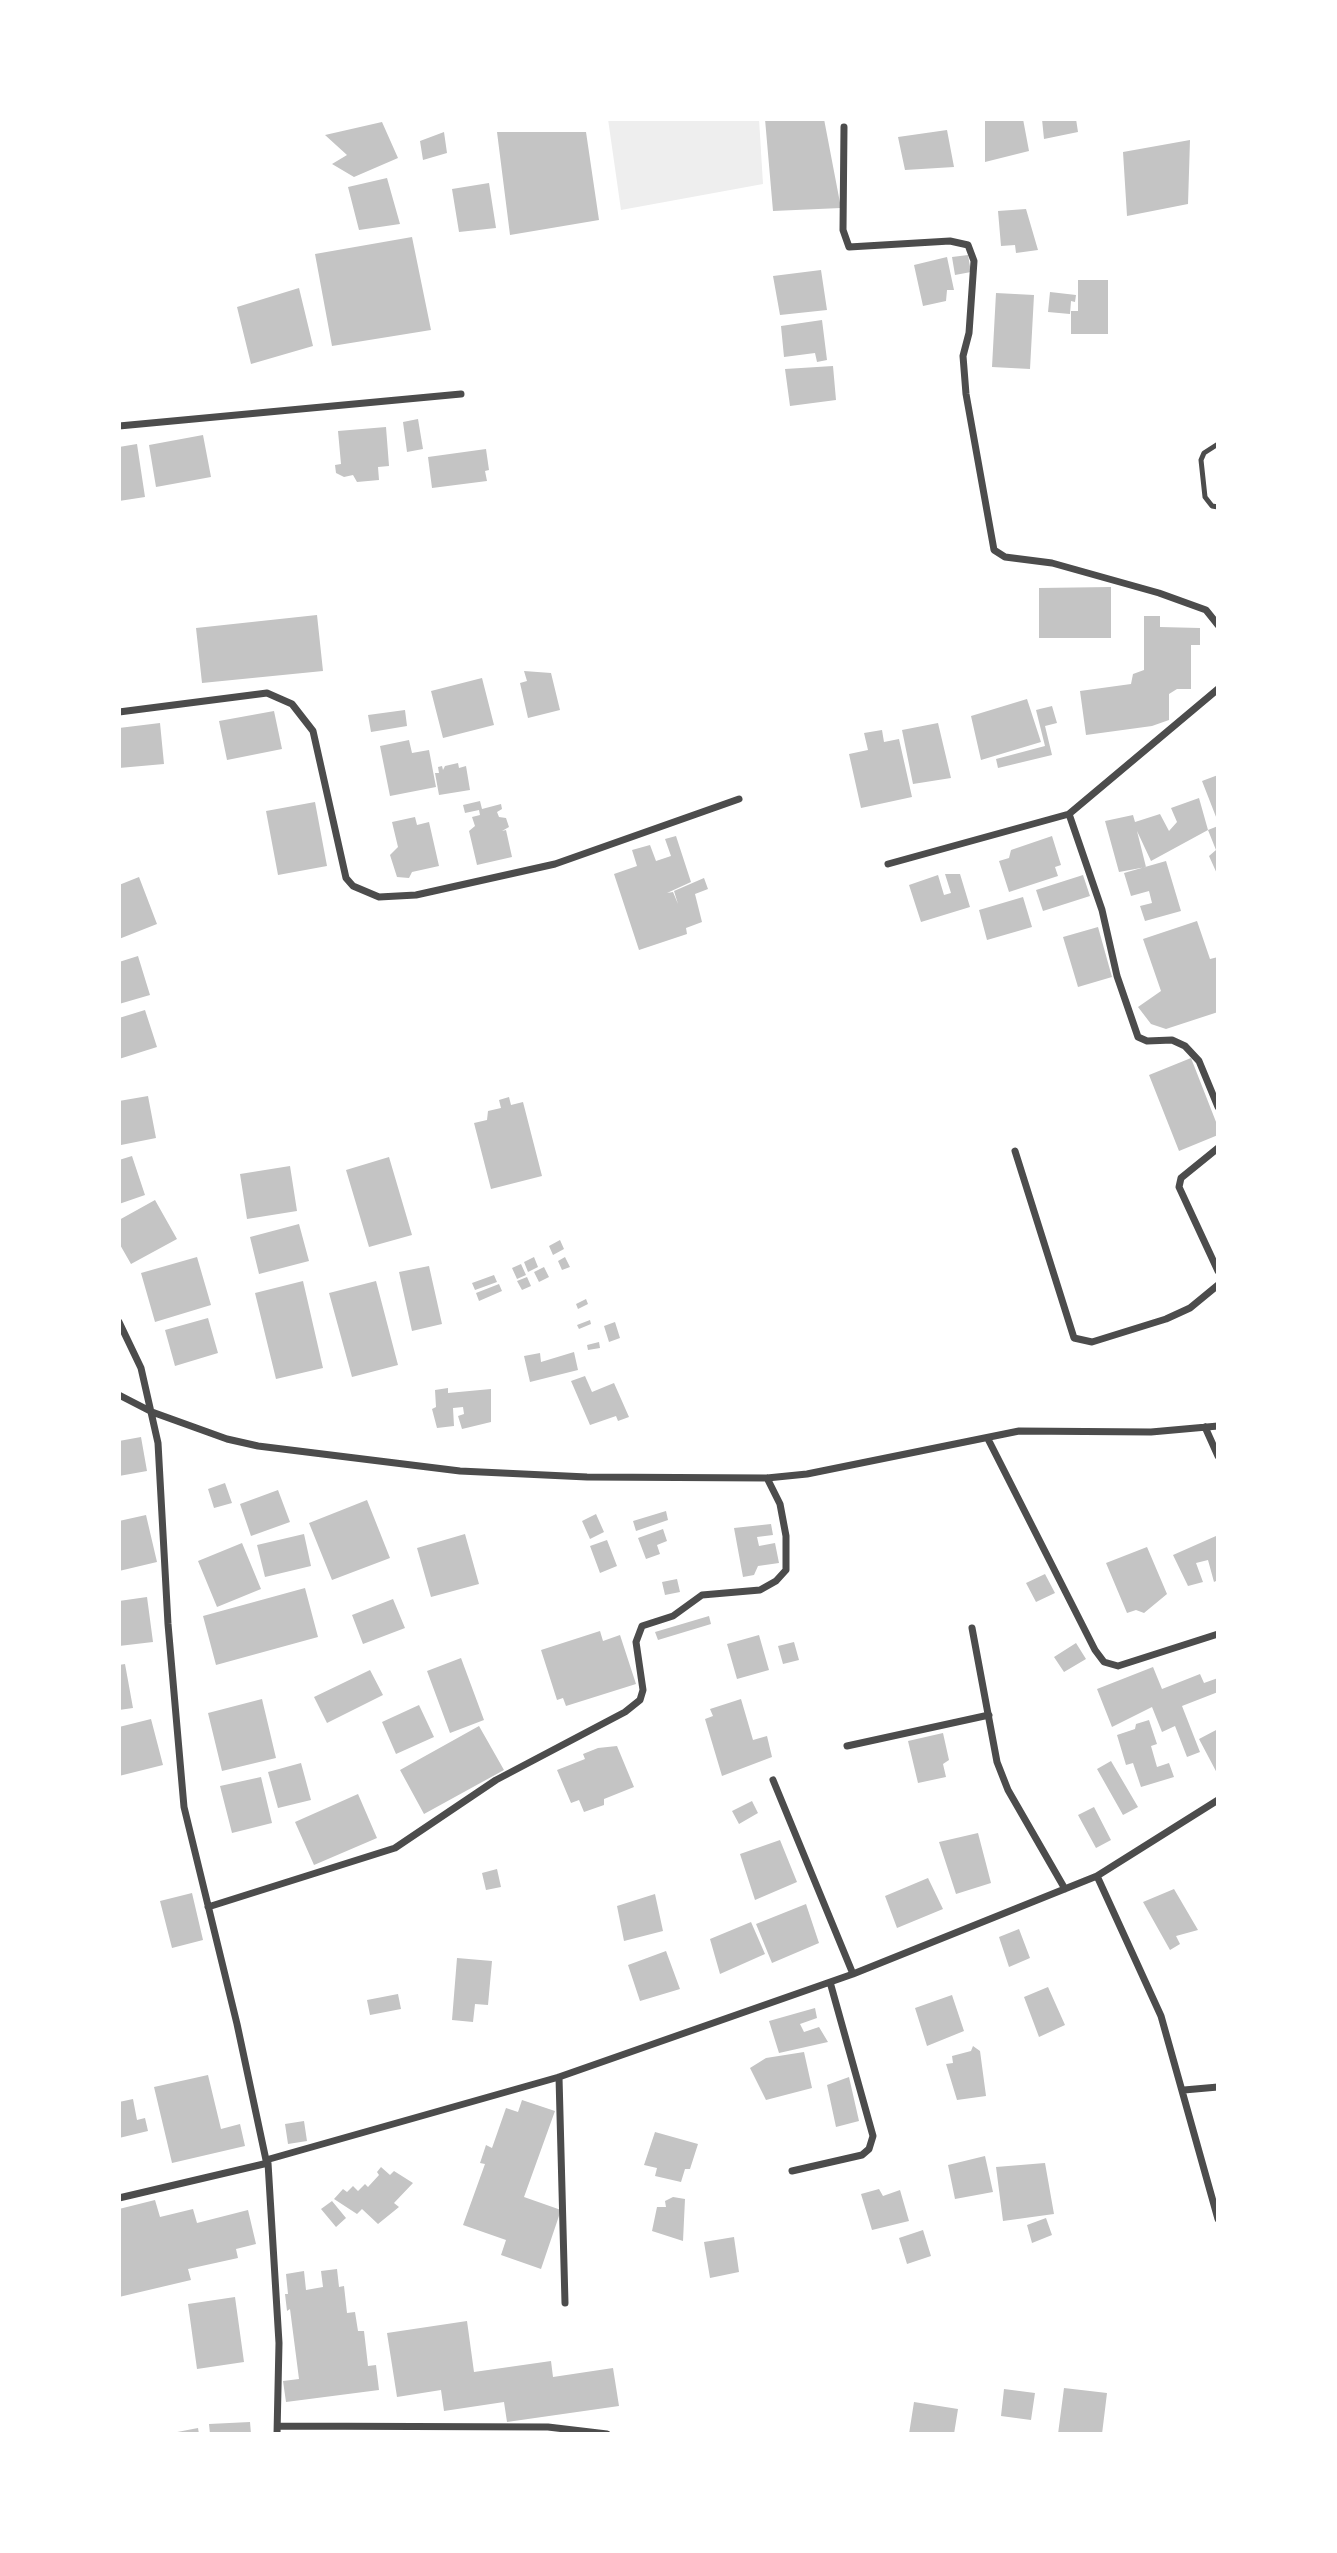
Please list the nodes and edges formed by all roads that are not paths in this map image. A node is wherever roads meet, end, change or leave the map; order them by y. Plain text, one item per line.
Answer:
1 (844, 128) dead end
2 (461, 394) dead end
3 (119, 426) edge
4 (1218, 444) edge
5 (1218, 508) edge
6 (1218, 625) edge
7 (1218, 689) edge
8 (119, 712) edge
9 (739, 799) dead end
10 (1069, 814) junction
11 (888, 864) dead end
12 (1218, 1107) edge
13 (1218, 1148) edge
14 (1015, 1151) dead end
15 (1218, 1271) edge
16 (1218, 1285) edge
17 (119, 1322) edge
18 (119, 1395) edge
19 (152, 1412) junction
20 (1218, 1426) edge
21 (1205, 1427) junction
22 (988, 1439) junction
23 (1218, 1456) edge
24 (767, 1478) junction
25 (972, 1628) dead end
26 (1218, 1634) edge
27 (989, 1715) junction
28 (848, 1746) dead end
29 (773, 1780) dead end
30 (1218, 1800) edge
31 (1097, 1877) junction
32 (1065, 1889) junction
33 (208, 1907) junction
34 (853, 1974) junction
35 (830, 1982) junction
36 (559, 2077) junction
37 (1218, 2087) edge
38 (1184, 2090) junction
39 (267, 2162) junction
40 (792, 2171) dead end
41 (119, 2197) edge
42 (1218, 2219) edge
43 (565, 2303) dead end
44 (278, 2430) edge
45 (607, 2434) edge

1 - 6 street
2 - 3 street
4 - 5 lane
7 - 10 street
8 - 9 street
10 - 11 street
10 - 12 street
13 - 15 street
14 - 16 street
17 - 19 street
18 - 19 street
19 - 24 street
19 - 33 street
20 - 21 street
21 - 22 street
21 - 23 street
22 - 24 street
22 - 26 street
24 - 33 street
25 - 27 street
27 - 28 street
27 - 32 street
29 - 34 street
30 - 31 street
31 - 32 street
31 - 38 street
32 - 34 street
33 - 39 street
34 - 35 street
35 - 36 street
35 - 40 street
36 - 39 street
36 - 43 street
37 - 38 street
38 - 42 street
39 - 41 street
39 - 44 street
44 - 45 street

